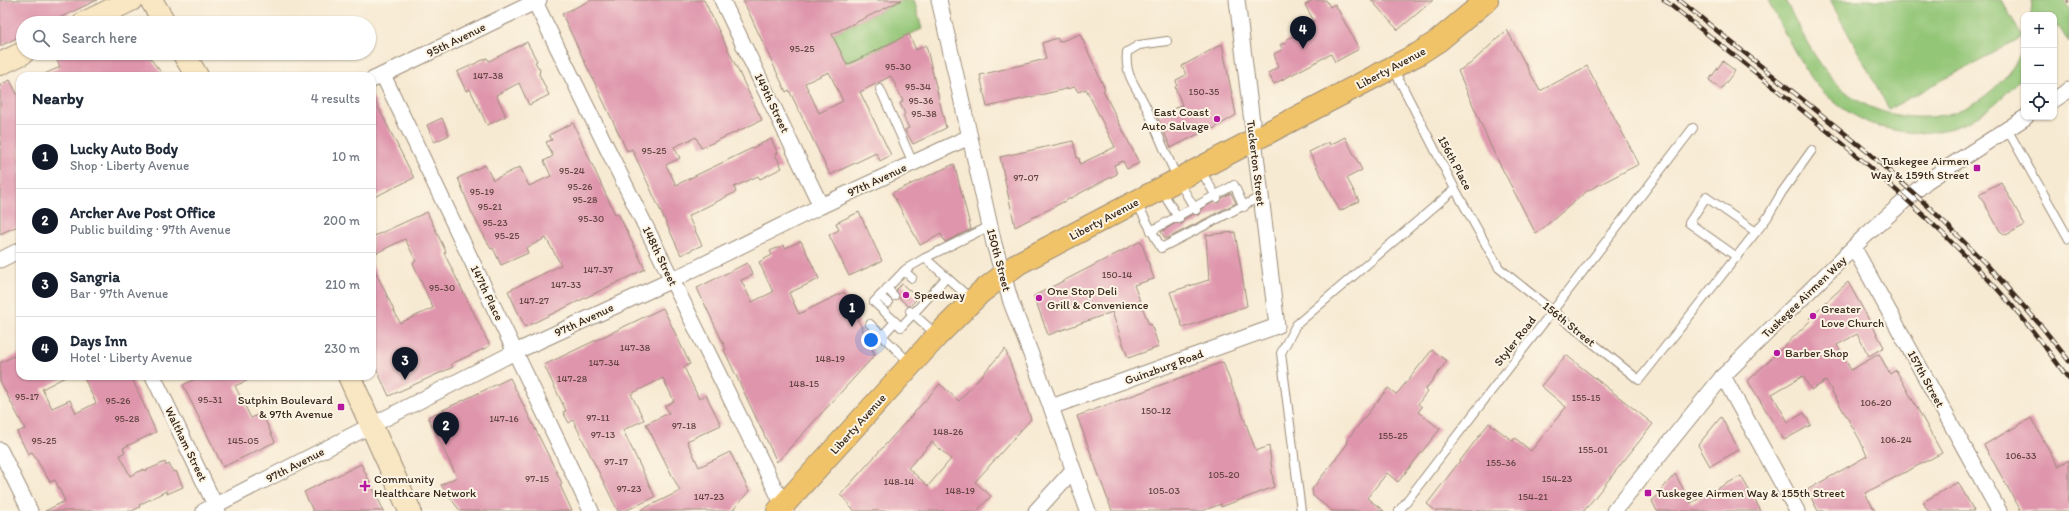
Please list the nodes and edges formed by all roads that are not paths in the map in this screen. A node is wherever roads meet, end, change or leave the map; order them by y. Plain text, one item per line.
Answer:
1 (131, 0) edge
2 (151, 0) edge
3 (722, 0) edge
4 (939, 0) edge
5 (1237, 0) edge
6 (1487, 0) edge
7 (536, 1) edge
8 (98, 16) edge
9 (161, 16) edge
10 (1167, 41) dead end
11 (16, 56) edge
12 (187, 60) edge
13 (0, 64) edge
14 (1393, 67) junction
15 (195, 72) edge
16 (378, 78) edge
17 (880, 89) dead end
18 (2069, 90) edge
19 (2057, 98) edge
20 (2021, 120) edge
21 (1693, 128) dead end
22 (2007, 129) junction
23 (969, 137) junction
24 (1253, 140) junction
25 (1812, 150) dead end
26 (914, 163) junction
27 (1200, 168) junction
28 (1169, 184) junction
29 (1455, 189) junction
30 (1260, 196) junction
31 (1216, 197) junction
32 (1136, 202) junction
33 (821, 206) junction
34 (1244, 207) junction
35 (1195, 208) junction
36 (1178, 217) junction
37 (990, 226) junction
38 (1151, 230) junction
39 (1756, 232) junction
40 (2069, 239) edge
41 (1854, 248) junction
42 (16, 252) edge
43 (1737, 257) junction
44 (925, 258) junction
45 (0, 260) edge
46 (1499, 268) joint
47 (904, 271) junction
48 (1004, 276) junction
49 (912, 278) dead end
50 (946, 278) junction
51 (672, 280) junction
52 (886, 288) junction
53 (880, 296) junction
54 (894, 296) dead end
55 (973, 300) junction
56 (888, 303) dead end
57 (1553, 311) junction
58 (911, 312) junction
59 (895, 322) junction
60 (870, 324) dead end
61 (1277, 326) joint
62 (882, 336) junction
63 (938, 336) junction
64 (515, 352) junction
65 (912, 364) junction
66 (1723, 376) junction
67 (155, 380) edge
68 (351, 380) edge
69 (1051, 407) junction
70 (373, 426) junction
71 (0, 450) edge
72 (1073, 470) junction
73 (213, 509) edge
74 (782, 509) edge
75 (30, 511) edge
76 (410, 511) edge
77 (591, 511) edge
78 (1036, 511) edge
79 (1088, 511) edge
80 (1301, 511) edge
81 (1399, 511) edge
82 (1614, 511) edge
83 (1797, 511) edge
84 (1999, 511) edge

1 - 8 main road
2 - 9 main road
3 - 33 street, 149th Street
4 - 23 street, 150th Street
5 - 24 street, Tuckerton Street
6 - 14 main road, Liberty Avenue
7 - 16 street, 95th Avenue
7 - 51 street, 148th Street
10 - 28 lane
11 - 13 main road
12 - 15 main road
14 - 24 main road, Liberty Avenue
14 - 29 lane, 156th Place
16 - 64 street, 147th Place
17 - 26 lane
18 - 19 street
20 - 22 street, Tuskegee Airmen Way
21 - 57 lane, Styler Road
22 - 40 lane
22 - 41 street, Tuskegee Airmen Way
23 - 26 street, 97th Avenue
23 - 37 street, 150th Street
24 - 27 main road, Liberty Avenue
24 - 30 street, Tuckerton Street
25 - 39 lane
26 - 33 street, 97th Avenue
27 - 28 main road, Liberty Avenue
27 - 31 lane
28 - 32 main road, Liberty Avenue
28 - 35 lane
28 - 36 lane
29 - 46 lane, 156th Place
29 - 80 lane
30 - 34 lane
30 - 61 street, Tuckerton Street
31 - 34 lane
31 - 35 lane
32 - 38 lane
32 - 48 main road, Liberty Avenue
33 - 51 street, 97th Avenue
34 - 38 lane
35 - 36 lane
36 - 38 lane
37 - 44 lane
37 - 48 street, 150th Street
39 - 43 lane
39 - 43 lane
41 - 66 street, Tuskegee Airmen Way
41 - 84 street, 157th Street
42 - 45 street
43 - 57 lane, 156th Street
44 - 47 lane
44 - 50 lane
46 - 57 lane, 156th Street
47 - 49 lane
47 - 52 lane
48 - 55 main road, Liberty Avenue
48 - 69 street, 150th Street
50 - 55 lane
50 - 58 lane
51 - 64 street, 97th Avenue
51 - 74 street, 148th Street
52 - 53 lane
52 - 54 lane
53 - 56 lane
53 - 59 lane
55 - 63 main road, Liberty Avenue
57 - 81 lane, Styler Road
58 - 59 lane
58 - 63 lane
59 - 62 lane
60 - 62 lane
61 - 69 street, Guinzburg Road
62 - 65 lane
63 - 65 main road, Liberty Avenue
64 - 70 street, 97th Avenue
64 - 77 street, 147th Place
65 - 74 main road, Liberty Avenue
66 - 82 street, Tuskegee Airmen Way
66 - 83 street
67 - 73 street, Waltham Street
68 - 70 main road
69 - 72 street, 150th Street
70 - 73 street, 97th Avenue
70 - 76 main road
71 - 75 street
72 - 78 street
72 - 79 street, 150th Street

